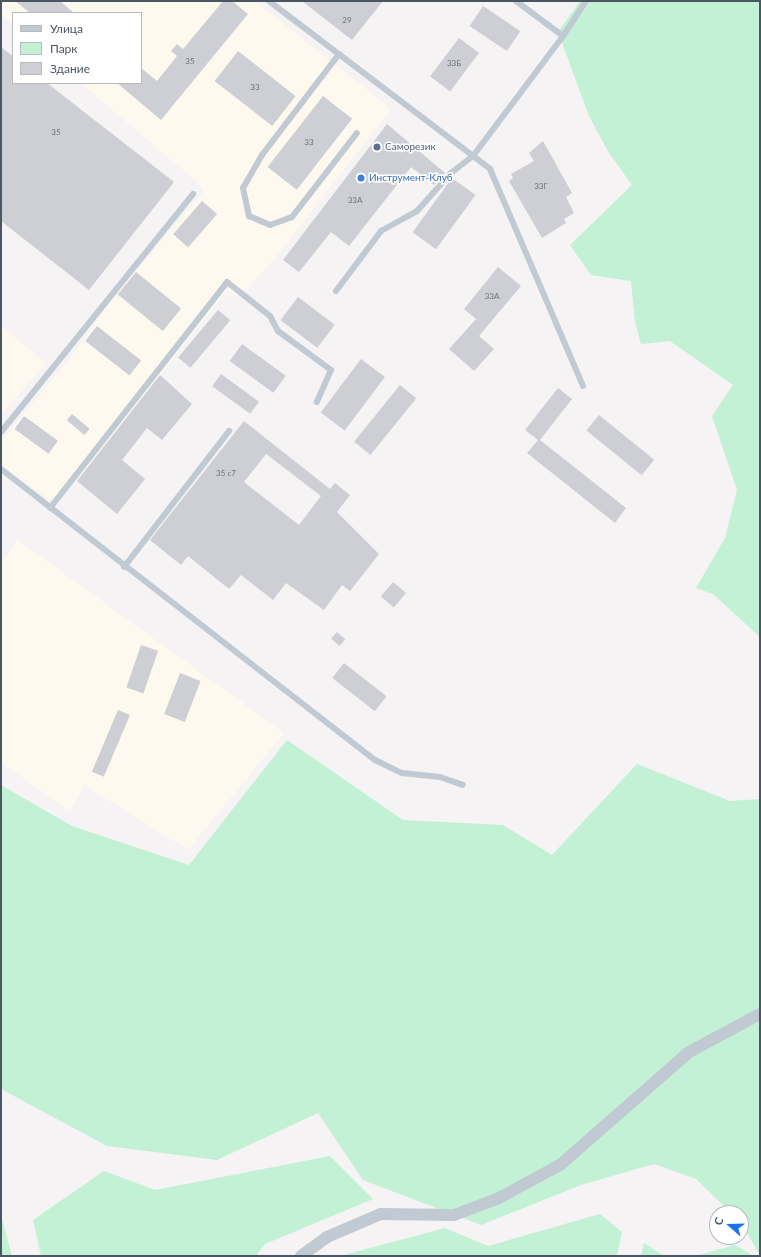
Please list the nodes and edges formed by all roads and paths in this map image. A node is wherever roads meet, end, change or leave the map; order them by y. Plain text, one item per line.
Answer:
1 (269, 1) edge
2 (516, 1) edge
3 (586, 1) edge
4 (563, 36) junction
5 (339, 54) junction
6 (357, 133) dead end
7 (473, 156) junction
8 (193, 194) dead end
9 (336, 292) dead end
10 (583, 386) dead end
11 (317, 402) dead end
12 (1, 432) edge
13 (229, 432) dead end
14 (1, 469) edge
15 (50, 508) junction
16 (124, 567) junction
17 (463, 785) dead end
18 (760, 1014) edge
19 (301, 1256) edge

1 - 5 lane
2 - 4 lane
3 - 4 lane
4 - 7 lane
5 - 6 lane
5 - 7 lane
7 - 9 lane
7 - 10 lane
8 - 12 lane
11 - 15 lane
13 - 16 lane
14 - 15 lane
15 - 16 lane
16 - 17 lane
18 - 19 street

